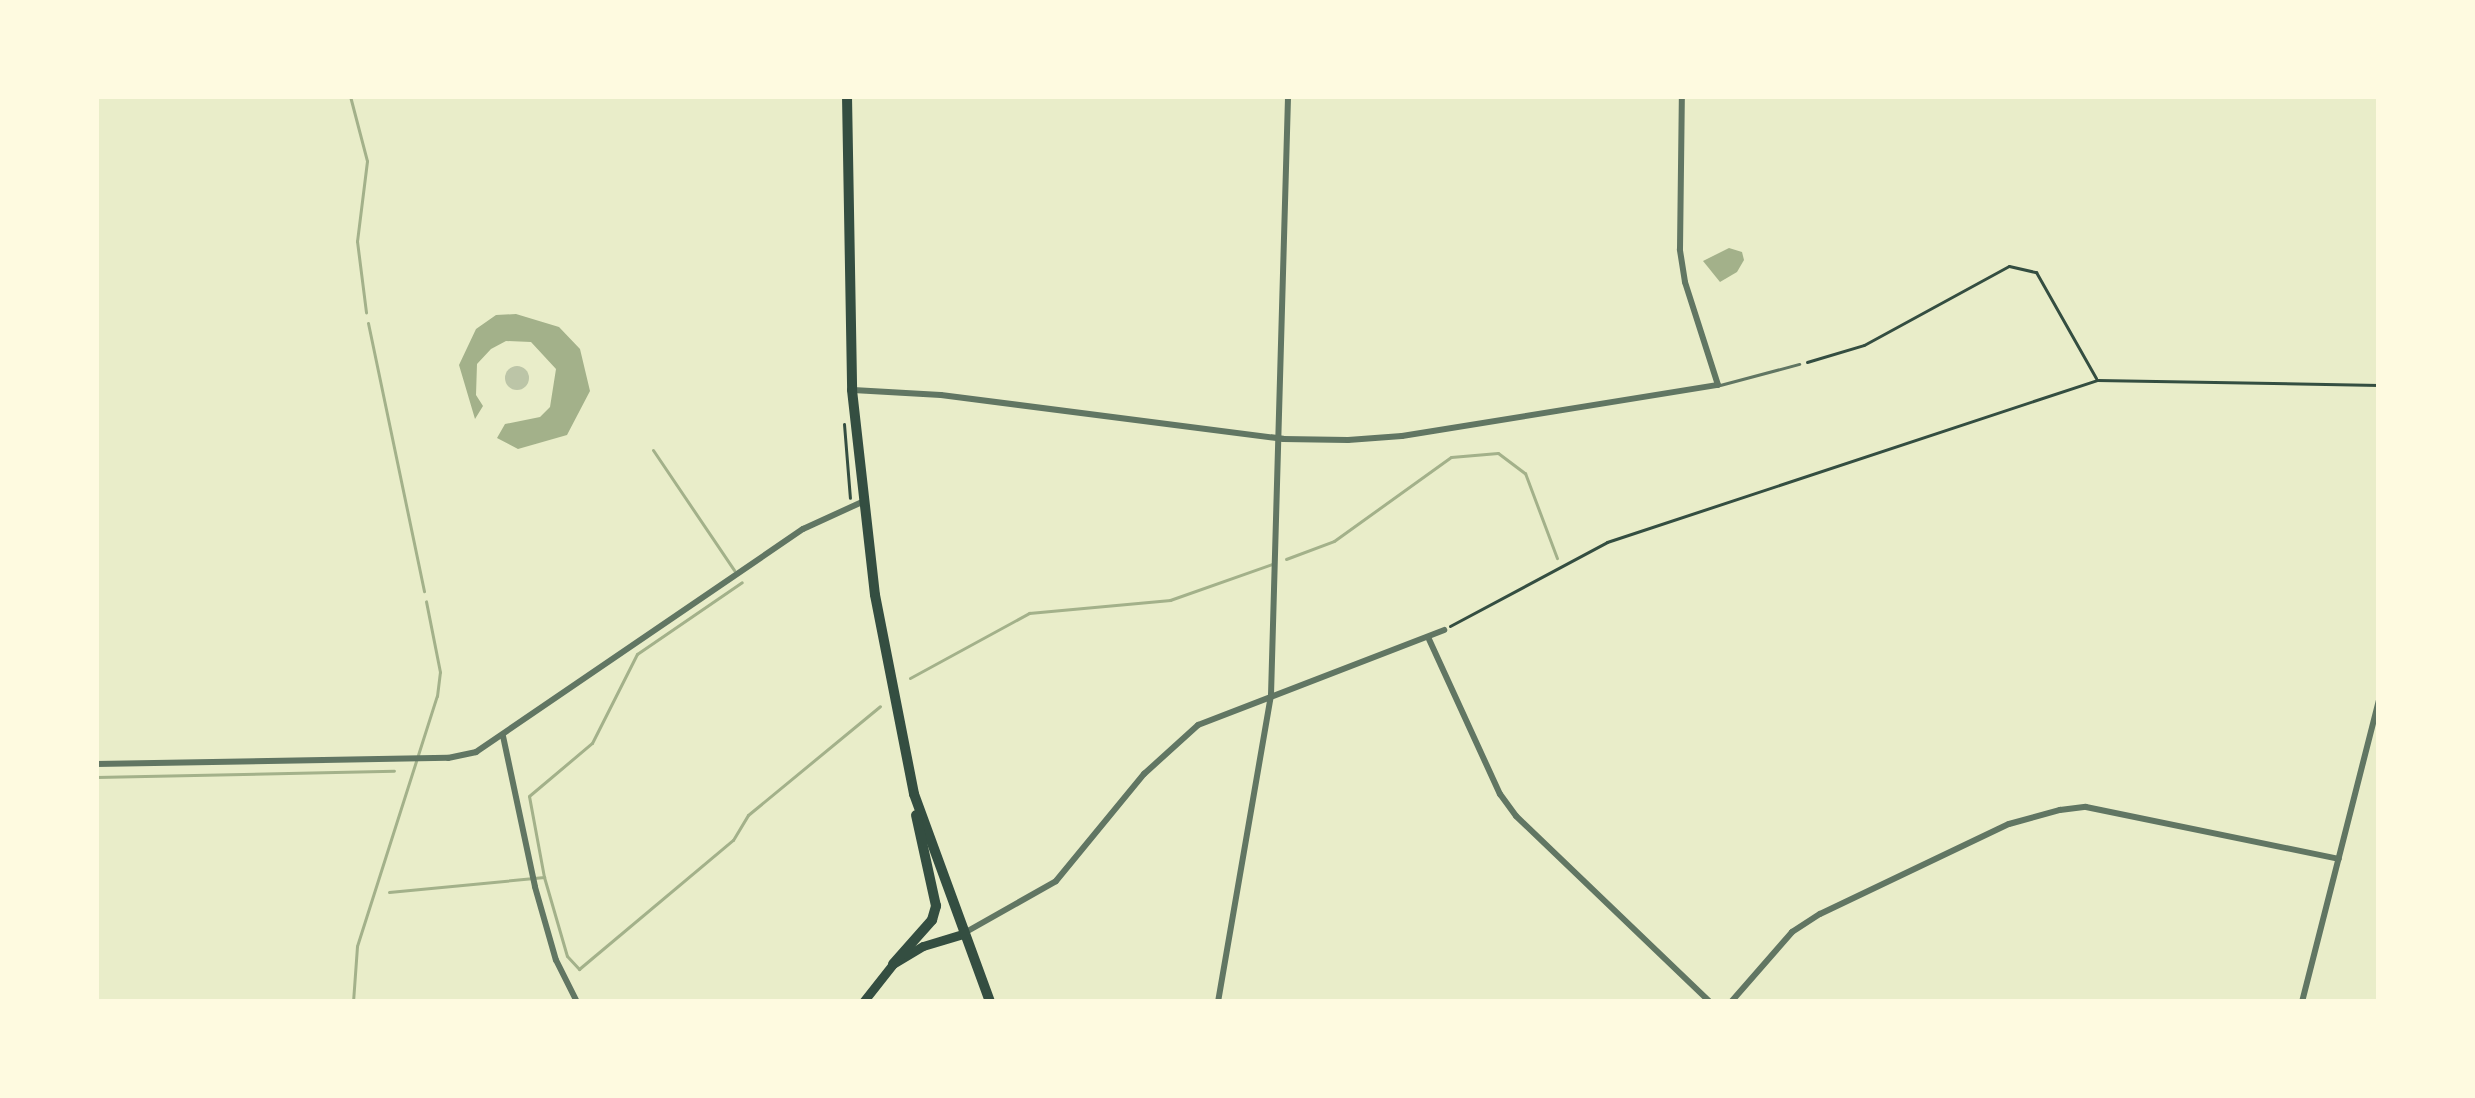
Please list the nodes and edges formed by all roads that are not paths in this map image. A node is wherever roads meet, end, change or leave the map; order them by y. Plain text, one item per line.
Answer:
1 (848, 96) edge
2 (1288, 96) edge
3 (1682, 96) edge
4 (1799, 364) road end
5 (1718, 385) junction
6 (852, 390) junction
7 (1283, 439) junction
8 (856, 503) junction
9 (1444, 629) road end
10 (1428, 637) junction
11 (1271, 695) junction
12 (2379, 700) edge
13 (503, 736) junction
14 (96, 764) edge
15 (914, 794) junction
16 (2339, 859) junction
17 (963, 934) junction
18 (893, 964) junction
19 (577, 1002) edge
20 (863, 1002) edge
21 (989, 1002) edge
22 (1218, 1002) edge
23 (1710, 1002) edge
24 (1731, 1002) edge
25 (2302, 1002) edge

1 - 6 main road
2 - 7 street
3 - 5 street
4 - 5 lane
5 - 7 street
6 - 7 street
6 - 8 main road
7 - 11 street
8 - 13 street
8 - 15 main road
9 - 10 street
10 - 11 street
10 - 23 street
11 - 17 street
11 - 22 street
12 - 16 street
13 - 14 street
13 - 19 street
15 - 17 main road
15 - 18 main road
16 - 24 street
16 - 25 street
17 - 18 main road
17 - 21 main road
18 - 20 main road

